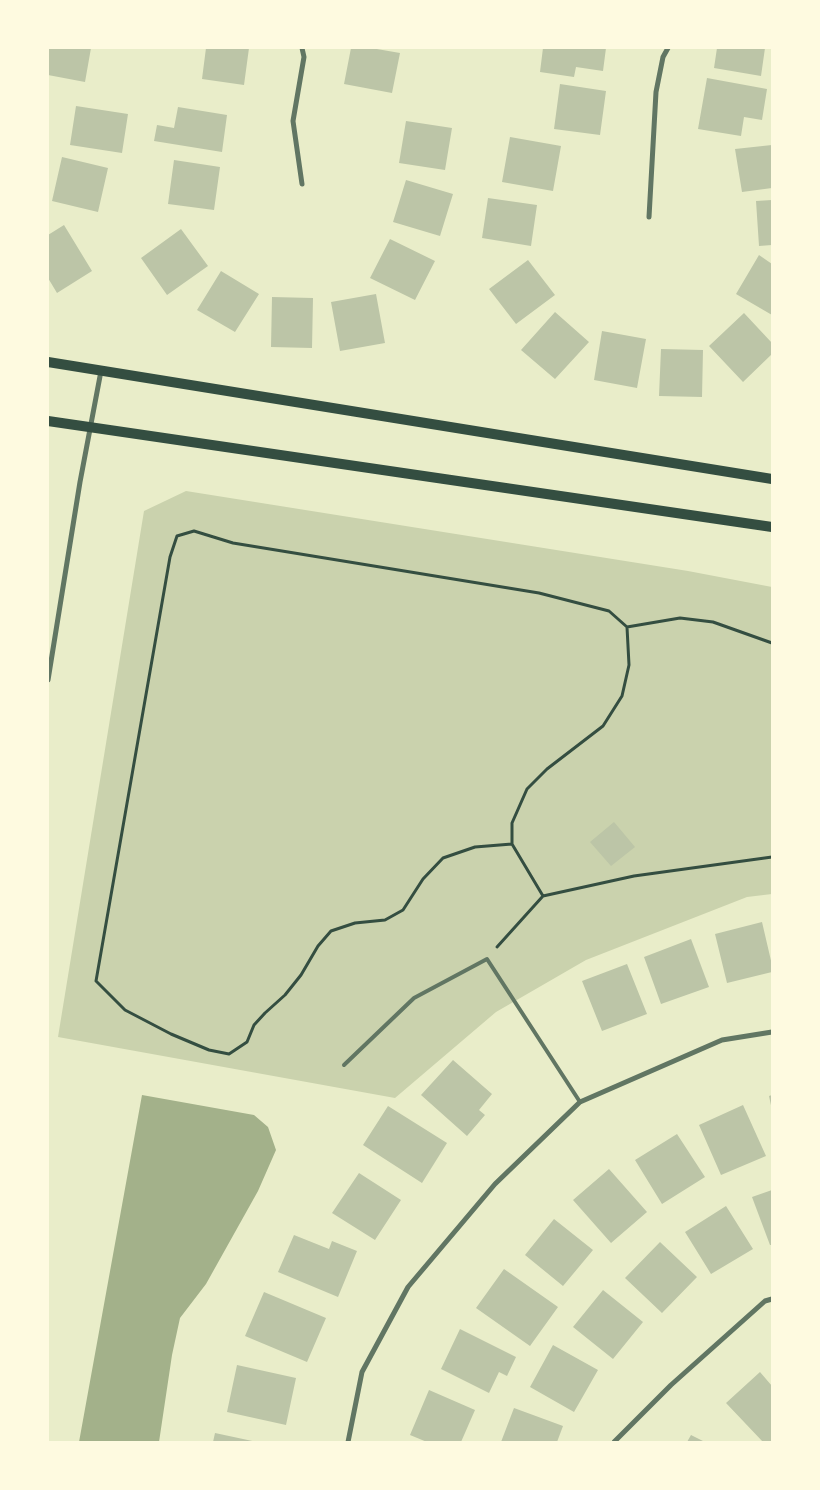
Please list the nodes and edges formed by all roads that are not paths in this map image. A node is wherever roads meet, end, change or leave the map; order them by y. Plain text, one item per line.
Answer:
1 (302, 48) edge
2 (668, 48) edge
3 (302, 184) dead end
4 (649, 217) dead end
5 (48, 362) edge
6 (101, 371) junction
7 (48, 421) edge
8 (91, 427) junction
9 (772, 480) edge
10 (772, 527) edge
11 (48, 680) edge
12 (772, 1032) edge
13 (344, 1065) dead end
14 (580, 1102) junction
15 (772, 1299) edge
16 (348, 1442) edge
17 (614, 1442) edge

1 - 3 street
2 - 4 street
5 - 6 main road
6 - 8 street
6 - 9 main road
7 - 8 main road
8 - 10 main road
8 - 11 street
12 - 14 street
13 - 14 lane
14 - 16 street
15 - 17 street

